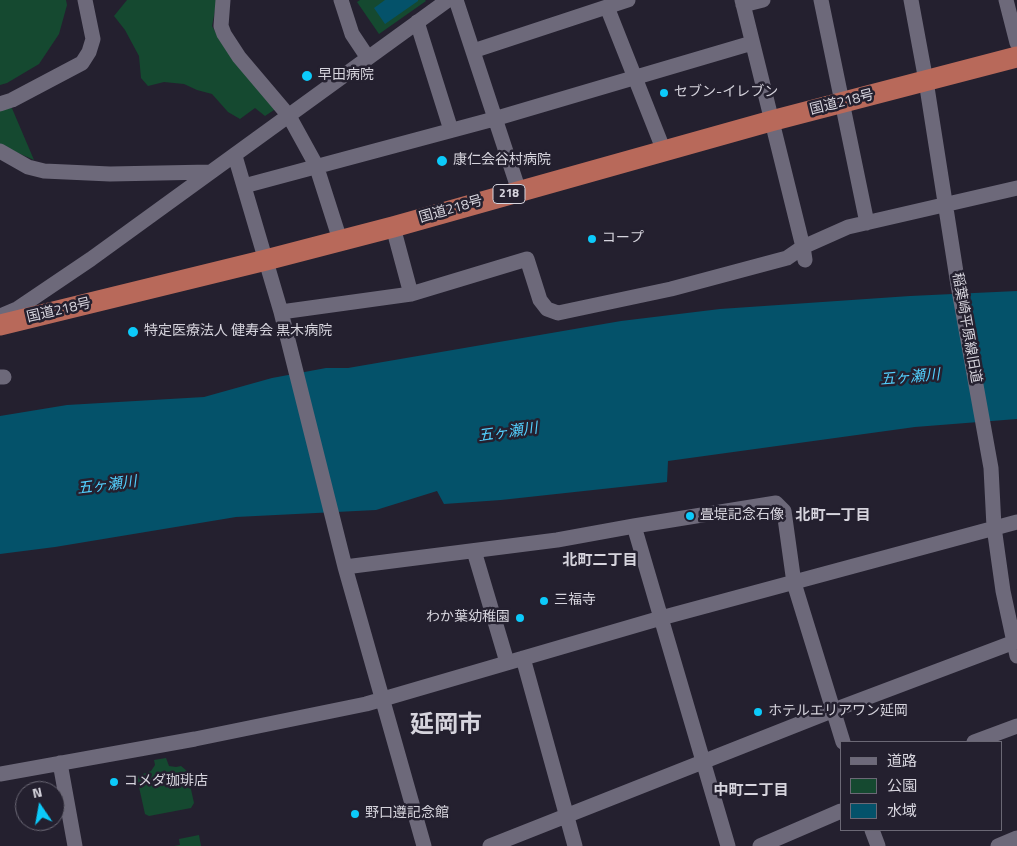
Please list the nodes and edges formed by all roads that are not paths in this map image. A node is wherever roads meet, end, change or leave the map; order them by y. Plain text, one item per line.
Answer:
1 (85, 0) edge
2 (223, 0) edge
3 (340, 0) edge
4 (448, 0) edge
5 (456, 0) edge
6 (628, 0) edge
7 (763, 0) edge
8 (821, 0) edge
9 (911, 0) edge
10 (1006, 0) edge
11 (742, 2) edge
12 (607, 7) junction
13 (417, 22) junction
14 (752, 43) junction
15 (1017, 44) edge
16 (472, 51) junction
17 (368, 58) junction
18 (1017, 58) edge
19 (636, 77) junction
20 (926, 81) junction
21 (843, 102) junction
22 (0, 104) edge
23 (289, 116) junction
24 (494, 119) junction
25 (771, 121) junction
26 (450, 130) junction
27 (0, 151) edge
28 (664, 151) junction
29 (234, 156) junction
30 (316, 165) junction
31 (210, 172) junction
32 (244, 186) junction
33 (1017, 188) edge
34 (519, 191) junction
35 (945, 205) junction
36 (867, 223) junction
37 (393, 226) junction
38 (340, 240) junction
39 (804, 254) junction
40 (266, 260) junction
41 (51, 286) junction
42 (410, 294) junction
43 (281, 312) junction
44 (46, 314) junction
45 (0, 316) edge
46 (0, 324) edge
47 (1017, 522) edge
48 (634, 526) junction
49 (994, 527) junction
50 (474, 551) junction
51 (346, 567) junction
52 (794, 583) junction
53 (661, 618) junction
54 (1015, 641) edge
55 (1017, 656) edge
56 (523, 658) junction
57 (507, 662) junction
58 (383, 698) junction
59 (834, 710) junction
60 (1017, 726) edge
61 (844, 741) edge
62 (977, 741) edge
63 (60, 763) junction
64 (703, 763) junction
65 (0, 774) edge
66 (840, 811) edge
67 (567, 816) junction
68 (872, 831) edge
69 (1017, 838) edge
70 (75, 846) edge
71 (424, 846) edge
72 (490, 846) edge
73 (575, 846) edge
74 (728, 846) edge
75 (760, 846) edge
76 (878, 846) edge
77 (998, 846) edge

1 - 22 street
2 - 23 street
3 - 17 street
4 - 13 street
5 - 16 street
6 - 12 street
7 - 11 street
8 - 21 street
9 - 20 street, 稲葉崎平原線旧道
10 - 15 street
11 - 14 street
12 - 16 street
12 - 19 street
13 - 17 street
13 - 26 street
14 - 19 street
14 - 25 street
16 - 24 street
17 - 23 street
18 - 20 highway, 国道218号 / 218
19 - 24 street
19 - 28 street
20 - 21 highway, 国道218号 / 218
20 - 35 street, 稲葉崎平原線旧道
21 - 25 highway, 国道218号 / 218
21 - 36 street
23 - 29 street
23 - 30 street
24 - 26 street
24 - 34 street
25 - 28 highway, 国道218号 / 218
25 - 39 street
26 - 30 street
27 - 31 street
28 - 34 highway, 国道218号 / 218
29 - 31 street
29 - 32 street
30 - 32 street
30 - 38 street
31 - 41 street
32 - 40 street
33 - 35 street
34 - 37 highway, 国道218号 / 218
35 - 36 street
35 - 49 street, 稲葉崎平原線旧道
36 - 39 street
37 - 38 highway, 国道218号 / 218
37 - 42 street
38 - 40 highway, 国道218号 / 218
39 - 42 street
40 - 43 street
40 - 44 highway, 国道218号 / 218
41 - 44 street
41 - 45 street
42 - 43 street
43 - 51 street
44 - 46 highway, 国道218号 / 218
47 - 49 street
48 - 50 street
48 - 52 street
48 - 53 street
49 - 52 street
49 - 54 street, 稲葉崎平原線旧道
50 - 51 street
50 - 57 street
51 - 58 street
52 - 53 street
52 - 59 street
53 - 56 street
53 - 64 street
54 - 55 street, 稲葉崎平原線旧道
54 - 59 street
56 - 57 street
56 - 67 street
57 - 58 street
58 - 63 street
58 - 71 street
59 - 61 street
59 - 64 street
60 - 62 street
63 - 65 street
63 - 70 street
64 - 67 street
64 - 74 street
66 - 75 street
67 - 72 street
67 - 73 street
68 - 76 street
69 - 77 street

